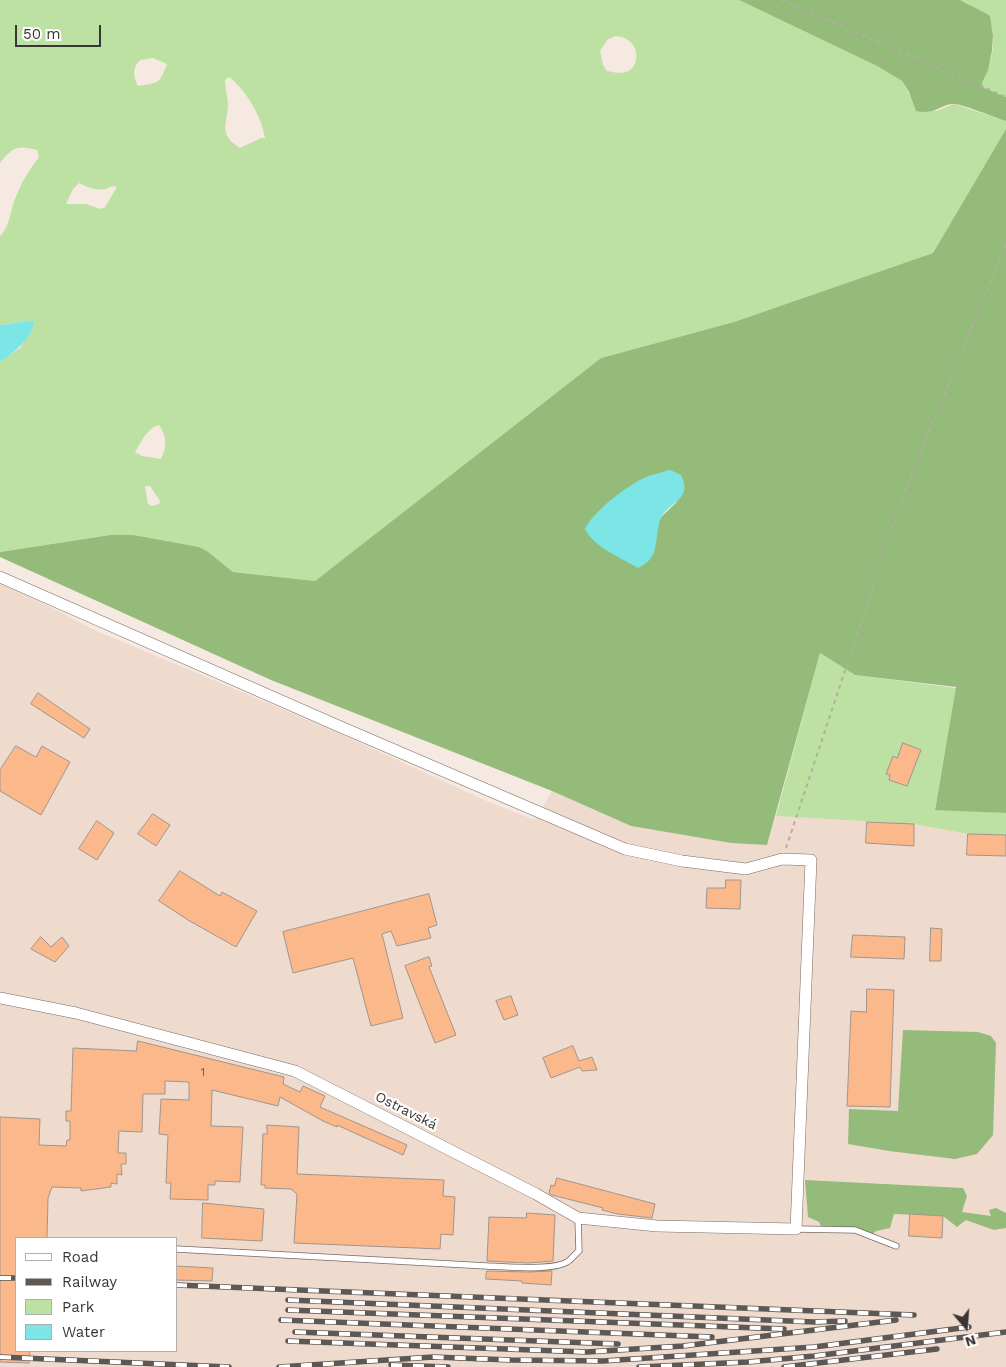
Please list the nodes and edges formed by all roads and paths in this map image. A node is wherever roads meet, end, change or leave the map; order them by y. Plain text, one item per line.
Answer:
1 (782, 0) edge
2 (1006, 98) edge
3 (1006, 244) edge
4 (0, 577) edge
5 (782, 859) junction
6 (0, 998) edge
7 (578, 1218) junction
8 (796, 1229) junction
9 (896, 1246) dead end
10 (178, 1249) edge

1 - 2 path
3 - 5 path
4 - 5 street
5 - 8 street
6 - 7 street, Ostravská
7 - 8 street, Ostravská
7 - 10 lane
8 - 9 lane

